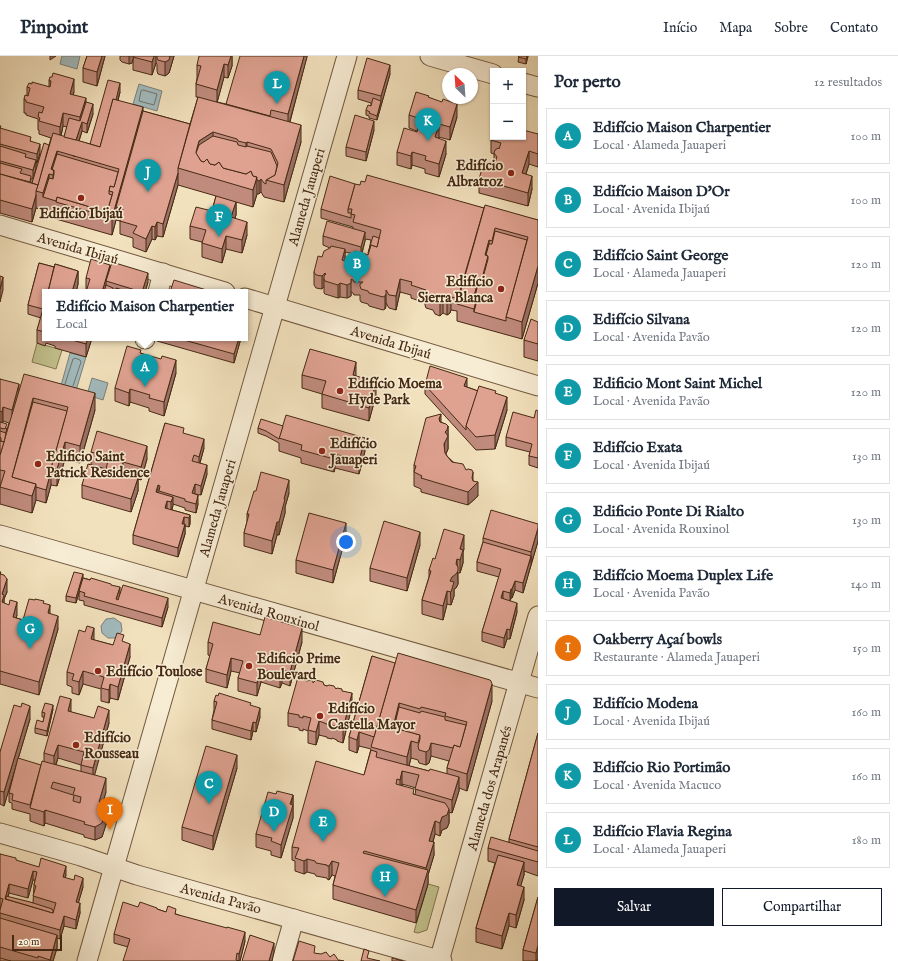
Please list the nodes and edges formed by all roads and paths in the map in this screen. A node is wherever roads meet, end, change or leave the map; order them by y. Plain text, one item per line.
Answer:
1 (347, 56) edge
2 (430, 56) edge
3 (490, 73) edge
4 (526, 84) edge
5 (538, 87) edge
6 (0, 225) edge
7 (163, 273) junction
8 (159, 289) edge
9 (215, 289) edge
10 (248, 299) edge
11 (274, 307) junction
12 (538, 386) edge
13 (0, 535) edge
14 (193, 590) junction
15 (538, 616) edge
16 (519, 683) junction
17 (538, 688) edge
18 (0, 833) edge
19 (114, 867) junction
20 (294, 919) junction
21 (87, 961) edge
22 (282, 961) edge
23 (440, 961) edge

1 - 11 street, Alameda Jauaperi
2 - 3 street
4 - 5 street
6 - 7 street, Avenida Ibijaú
7 - 8 street
7 - 9 street, Avenida Ibijaú
10 - 11 street, Avenida Ibijaú
11 - 12 street, Avenida Ibijaú
11 - 14 street, Alameda Jauaperi
13 - 14 street, Avenida Rouxinol
14 - 16 street, Avenida Rouxinol
14 - 19 street, Alameda Jauaperi
15 - 16 street, Alameda dos Arapanés
16 - 17 street, Avenida Rouxinol
16 - 23 street, Alameda dos Arapanés
18 - 19 street, Avenida Pavão
19 - 20 street, Avenida Pavão
19 - 21 street, Alameda Jauaperi
20 - 22 street
20 - 23 street, Avenida Pavão

